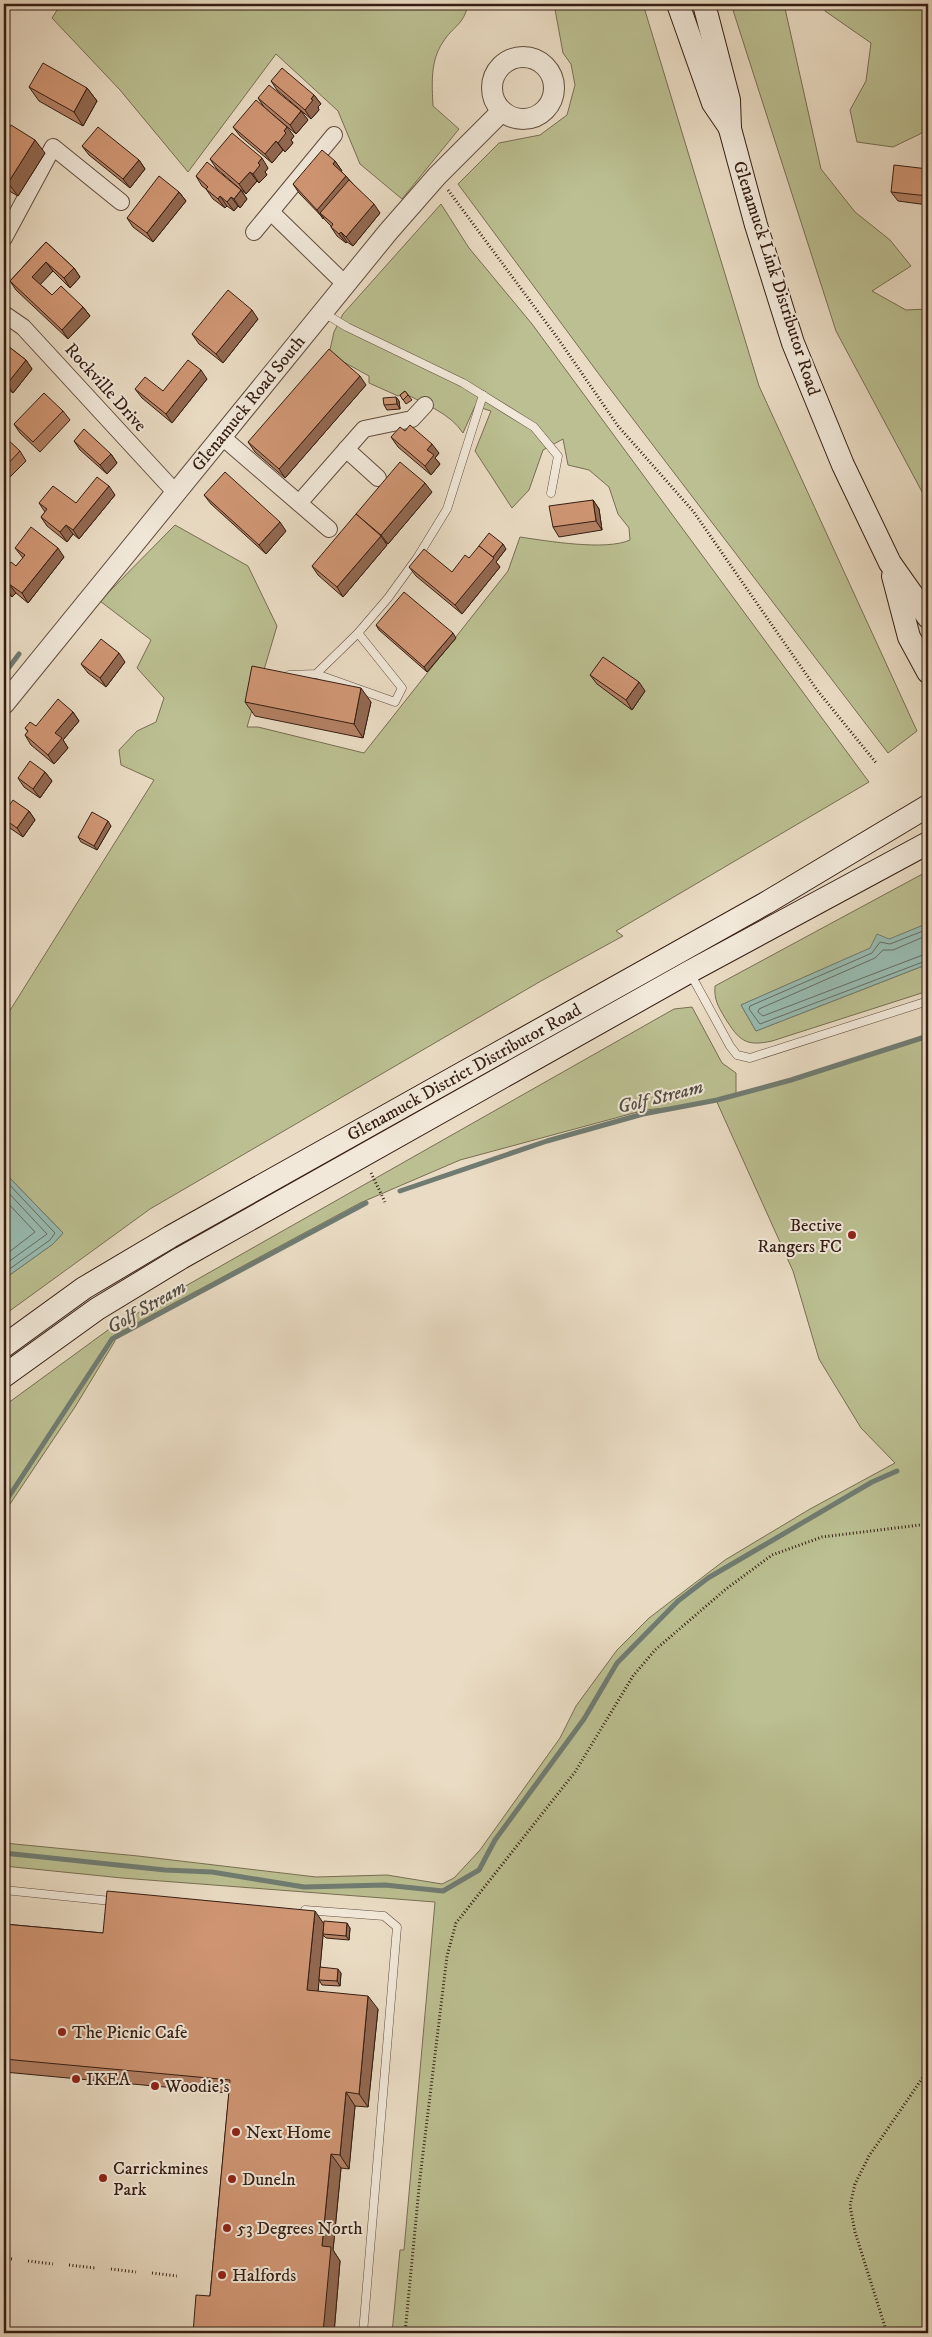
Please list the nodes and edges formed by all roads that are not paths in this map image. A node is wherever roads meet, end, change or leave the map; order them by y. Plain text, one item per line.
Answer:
1 (678, 4) edge
2 (704, 4) edge
3 (502, 111) dead end
4 (730, 129) junction
5 (334, 135) dead end
6 (121, 202) dead end
7 (271, 212) junction
8 (254, 232) dead end
9 (4, 238) edge
10 (345, 284) junction
11 (322, 312) junction
12 (4, 314) edge
13 (483, 395) junction
14 (425, 406) dead end
15 (221, 436) junction
16 (346, 449) junction
17 (378, 478) dead end
18 (175, 492) junction
19 (551, 493) dead end
20 (299, 502) junction
21 (329, 529) dead end
22 (890, 563) junction
23 (928, 617) edge
24 (358, 632) junction
25 (928, 672) edge
26 (316, 674) junction
27 (281, 675) edge
28 (4, 704) edge
29 (928, 806) edge
30 (928, 843) edge
31 (683, 962) junction
32 (928, 1001) edge
33 (4, 1346) edge
34 (4, 1376) edge
35 (4, 1890) edge
36 (111, 1901) edge
37 (300, 1910) edge
38 (364, 2333) edge

1 - 4 main road, Glenamuck Link Distributor Road
2 - 4 main road, Glenamuck Link Distributor Road
3 - 10 street, Glenamuck Road South
4 - 22 main road, Glenamuck Link Distributor Road
5 - 7 street
6 - 9 street
7 - 8 street
7 - 10 street
10 - 11 street, Glenamuck Road South
11 - 13 lane
11 - 15 street, Glenamuck Road South
12 - 18 street, Rockville Drive
13 - 19 lane
13 - 24 lane
14 - 16 street
15 - 18 street, Glenamuck Road South
15 - 20 street
16 - 17 street
16 - 20 street
18 - 28 street, Glenamuck Road South
20 - 21 street
22 - 23 main road, Glenamuck Link Distributor Road
22 - 25 main road, Glenamuck Link Distributor Road
24 - 26 lane
24 - 26 lane
26 - 27 lane
29 - 31 main road, Glenamuck District Distributor Road
30 - 31 main road, Glenamuck District Distributor Road
31 - 32 lane
31 - 33 main road, Glenamuck District Distributor Road
31 - 34 main road, Glenamuck District Distributor Road
35 - 36 lane
37 - 38 lane

